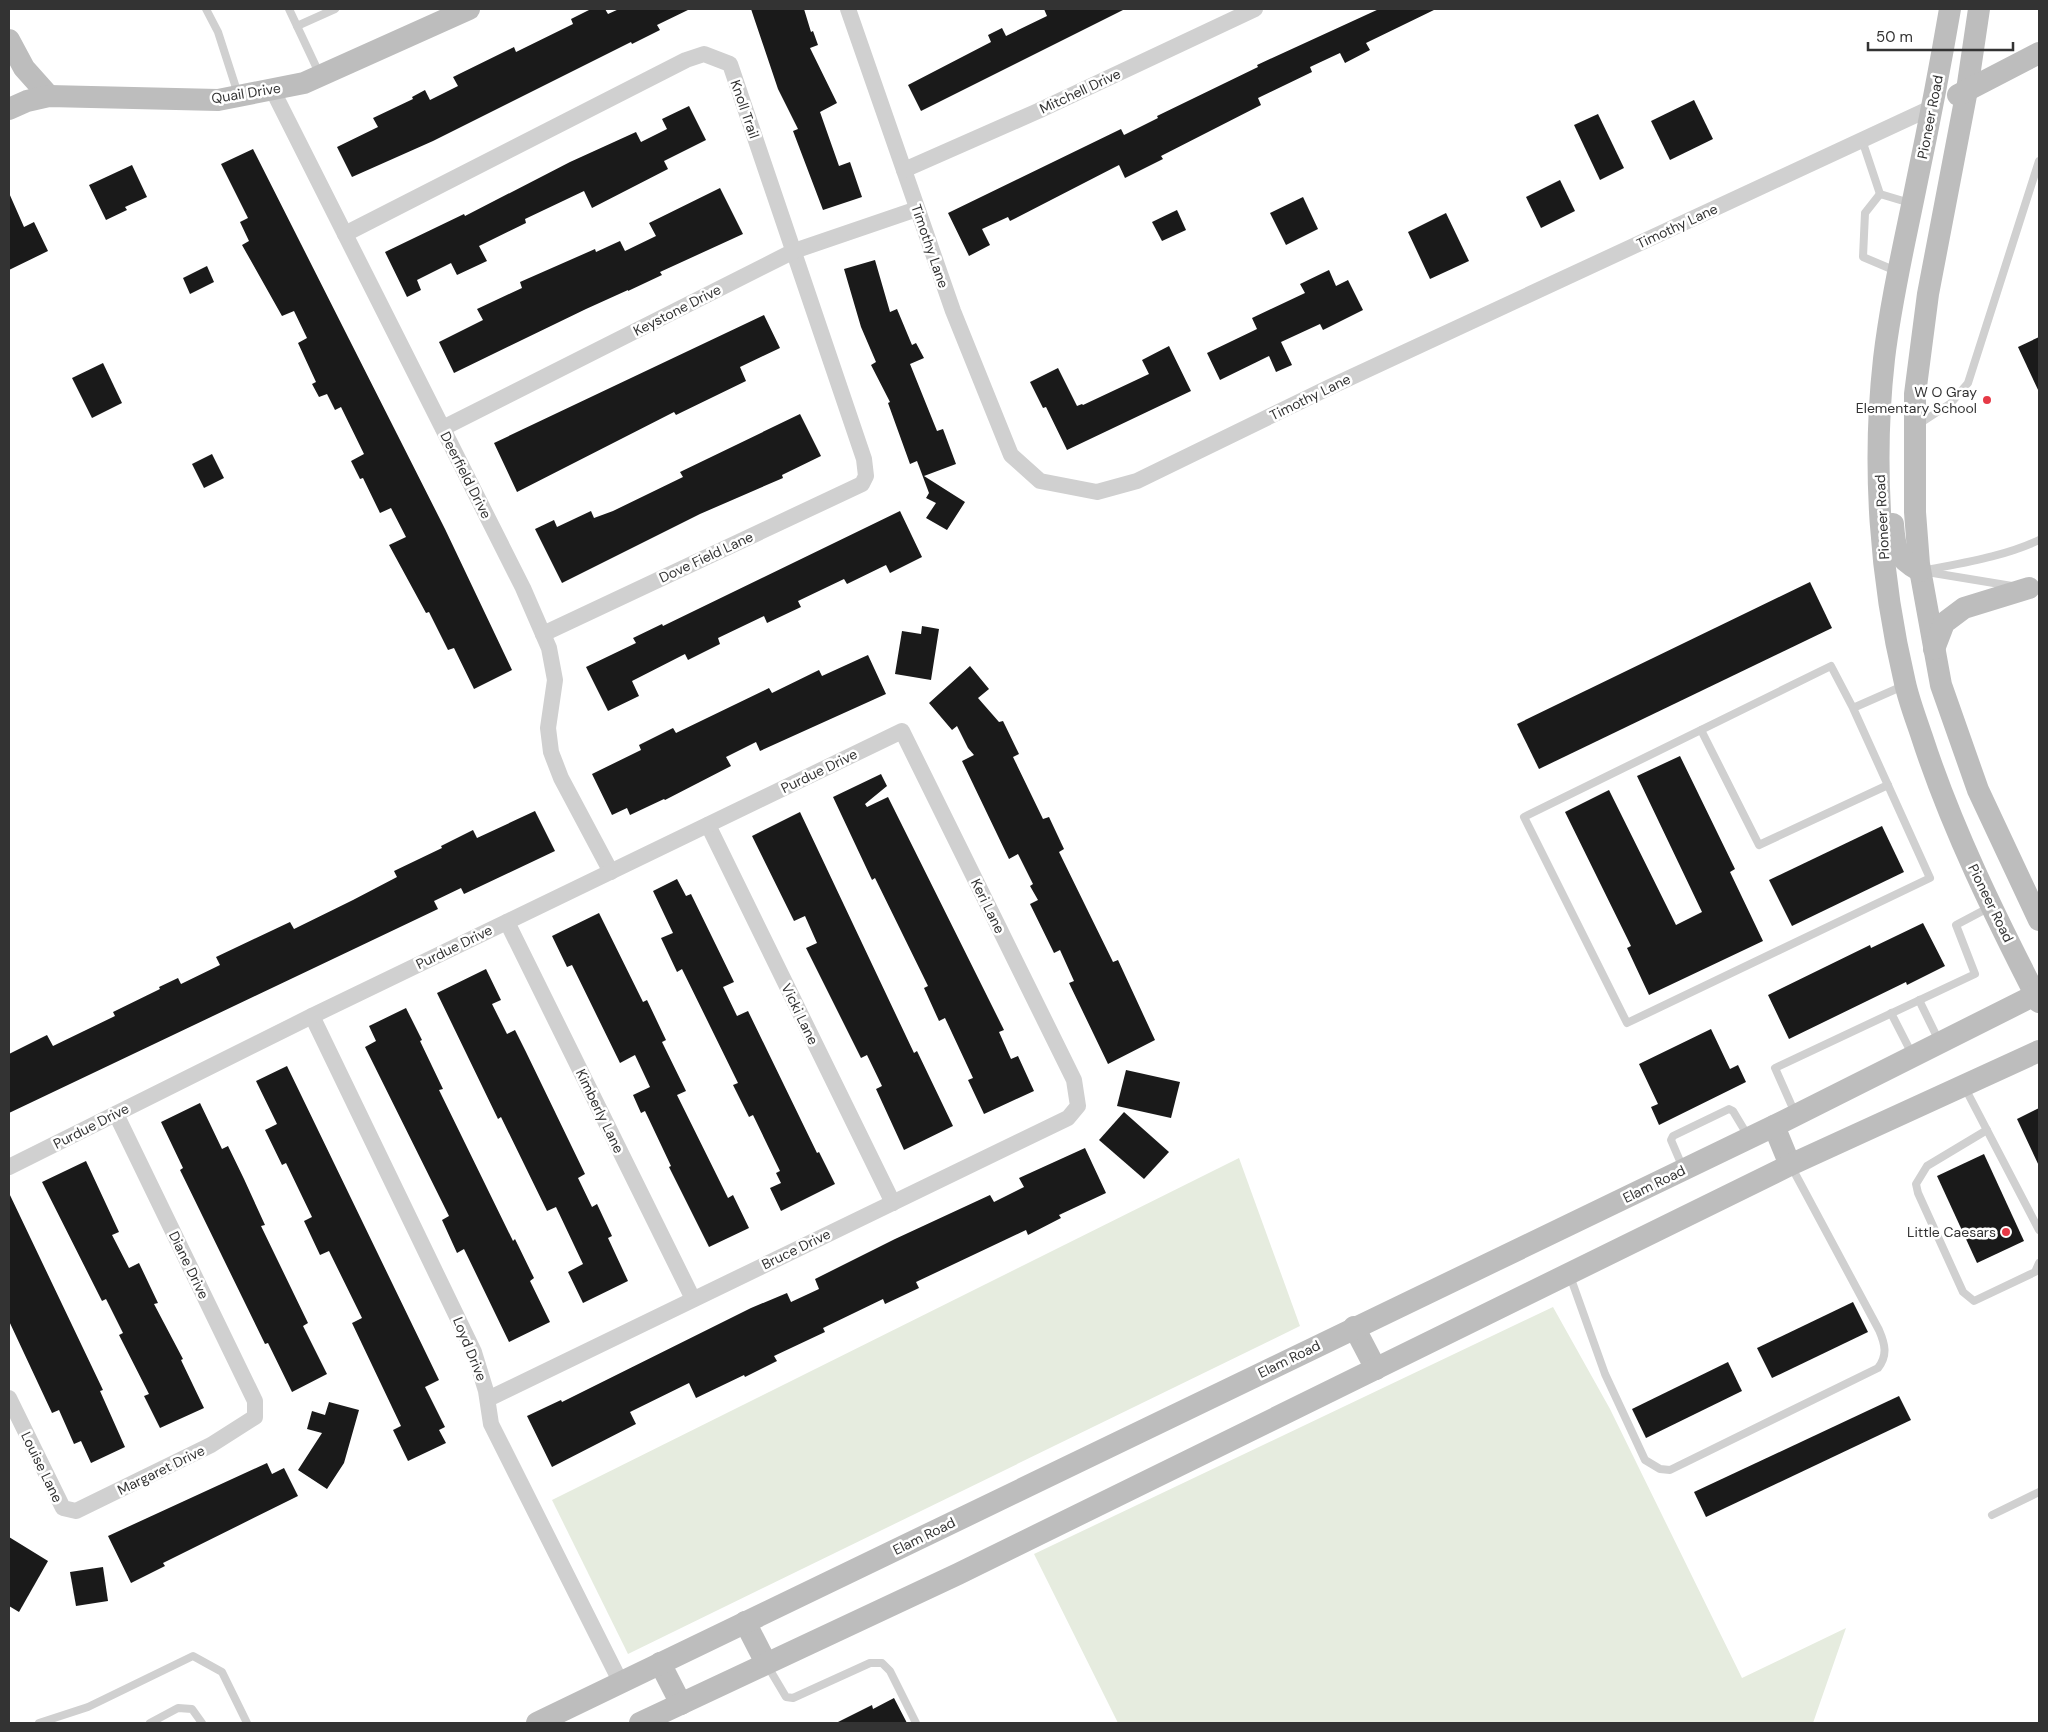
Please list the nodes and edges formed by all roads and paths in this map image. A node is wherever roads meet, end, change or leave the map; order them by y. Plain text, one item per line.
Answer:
1 (206, 9) edge
2 (289, 9) edge
3 (334, 9) edge
4 (469, 9) edge
5 (848, 9) edge
6 (1255, 9) edge
7 (1950, 9) edge
8 (1980, 9) edge
9 (297, 26) junction
10 (9, 40) edge
11 (2039, 53) edge
12 (320, 75) junction
13 (272, 89) junction
14 (1967, 90) junction
15 (48, 96) junction
16 (239, 96) junction
17 (1932, 107) junction
18 (9, 109) edge
19 (1862, 140) junction
20 (2039, 161) edge
21 (904, 170) junction
22 (1880, 194) junction
23 (1912, 204) junction
24 (917, 209) junction
25 (345, 234) junction
26 (794, 251) junction
27 (1898, 272) junction
28 (1882, 384) junction
29 (1915, 427) junction
30 (443, 428) junction
31 (866, 476) joint
32 (2039, 540) edge
33 (1920, 571) junction
34 (2034, 587) edge
35 (543, 634) junction
36 (1934, 650) junction
37 (1939, 676) junction
38 (1905, 685) junction
39 (1853, 708) junction
40 (1701, 730) junction
41 (902, 731) joint
42 (1888, 785) junction
43 (708, 825) junction
44 (611, 872) junction
45 (1992, 906) junction
46 (2039, 920) edge
47 (507, 922) junction
48 (2038, 996) edge
49 (1919, 1000) junction
50 (1891, 1013) junction
51 (312, 1016) junction
52 (1940, 1043) junction
53 (2039, 1051) edge
54 (1913, 1056) junction
55 (1074, 1080) joint
56 (1965, 1086) junction
57 (116, 1114) junction
58 (1796, 1115) junction
59 (1774, 1126) junction
60 (1987, 1130) junction
61 (1748, 1138) junction
62 (1790, 1165) junction
63 (9, 1167) edge
64 (1683, 1170) junction
65 (893, 1203) junction
66 (2039, 1230) edge
67 (2039, 1263) edge
68 (1569, 1274) junction
69 (693, 1300) junction
70 (1354, 1327) junction
71 (1376, 1369) junction
72 (9, 1398) edge
73 (488, 1399) junction
74 (255, 1417) joint
75 (2039, 1492) edge
76 (63, 1508) joint
77 (1992, 1515) dead end
78 (745, 1622) junction
79 (660, 1663) junction
80 (766, 1663) junction
81 (621, 1683) junction
82 (681, 1704) junction
83 (39, 1723) edge
84 (150, 1723) edge
85 (202, 1723) edge
86 (247, 1723) edge
87 (537, 1723) edge
88 (641, 1723) edge
89 (916, 1723) edge

1 - 16 lane
2 - 9 lane
3 - 9 lane
4 - 12 main road, Quail Drive
5 - 21 street, Timothy Lane
6 - 21 street, Mitchell Drive
7 - 17 main road, Pioneer Road
8 - 14 main road
9 - 12 lane
10 - 15 main road
11 - 14 main road, Timothy Lane
12 - 13 main road, Quail Drive
13 - 16 main road, Quail Drive
13 - 25 street, Deerfield Drive
14 - 17 main road, Timothy Lane
14 - 29 main road
15 - 16 main road, Quail Drive
15 - 18 main road, Quail Drive
17 - 19 street, Timothy Lane
17 - 23 main road, Pioneer Road
19 - 22 lane
19 - 24 street, Timothy Lane
20 - 29 lane
21 - 24 street, Timothy Lane
22 - 23 lane
22 - 27 lane
23 - 27 main road, Pioneer Road
24 - 26 street, Keystone Drive
25 - 26 street, Knoll Trail
25 - 30 street, Deerfield Drive
26 - 30 street, Keystone Drive
26 - 31 street, Knoll Trail
27 - 28 main road, Pioneer Road
28 - 33 main road
28 - 38 main road, Pioneer Road
29 - 33 main road
30 - 35 street, Deerfield Drive
31 - 35 street, Dove Field Lane
32 - 33 lane
33 - 34 lane
33 - 36 main road
34 - 36 main road
35 - 44 street, Deerfield Drive
36 - 37 main road
37 - 38 main road
37 - 46 main road
38 - 39 lane
38 - 45 main road, Pioneer Road
39 - 40 lane
39 - 42 lane
40 - 42 lane
40 - 42 lane
41 - 43 street, Purdue Drive
41 - 55 street, Keri Lane
43 - 44 street, Purdue Drive
43 - 65 street, Vicki Lane
44 - 47 street, Purdue Drive
45 - 48 main road, Pioneer Road
45 - 49 lane
47 - 51 street, Purdue Drive
47 - 69 street, Kimberly Lane
48 - 52 main road, Elam Road
49 - 50 lane
49 - 52 lane
50 - 54 lane
50 - 58 lane
51 - 57 street, Purdue Drive
51 - 73 street, Loyd Drive
52 - 54 main road, Elam Road
53 - 56 main road
54 - 58 main road, Elam Road
55 - 65 street, Bruce Drive
56 - 60 lane
56 - 62 main road
57 - 63 street, Purdue Drive
57 - 74 street, Diane Drive
58 - 59 main road, Elam Road
59 - 61 main road, Elam Road
59 - 62 main road
60 - 66 lane
60 - 67 lane
61 - 64 main road, Elam Road
61 - 64 lane
62 - 68 main road
62 - 68 lane
64 - 70 main road, Elam Road
65 - 69 street, Bruce Drive
68 - 71 main road
69 - 73 street, Bruce Drive
70 - 71 main road
70 - 78 main road, Elam Road
71 - 80 main road
72 - 76 street, Louise Lane
73 - 81 street, Loyd Drive
74 - 76 street, Margaret Drive
75 - 77 lane
78 - 79 main road, Elam Road
78 - 80 main road
79 - 81 main road, Elam Road
79 - 82 main road
80 - 82 main road
80 - 89 lane
81 - 87 main road, Elam Road
82 - 88 main road
83 - 86 lane
84 - 85 lane

